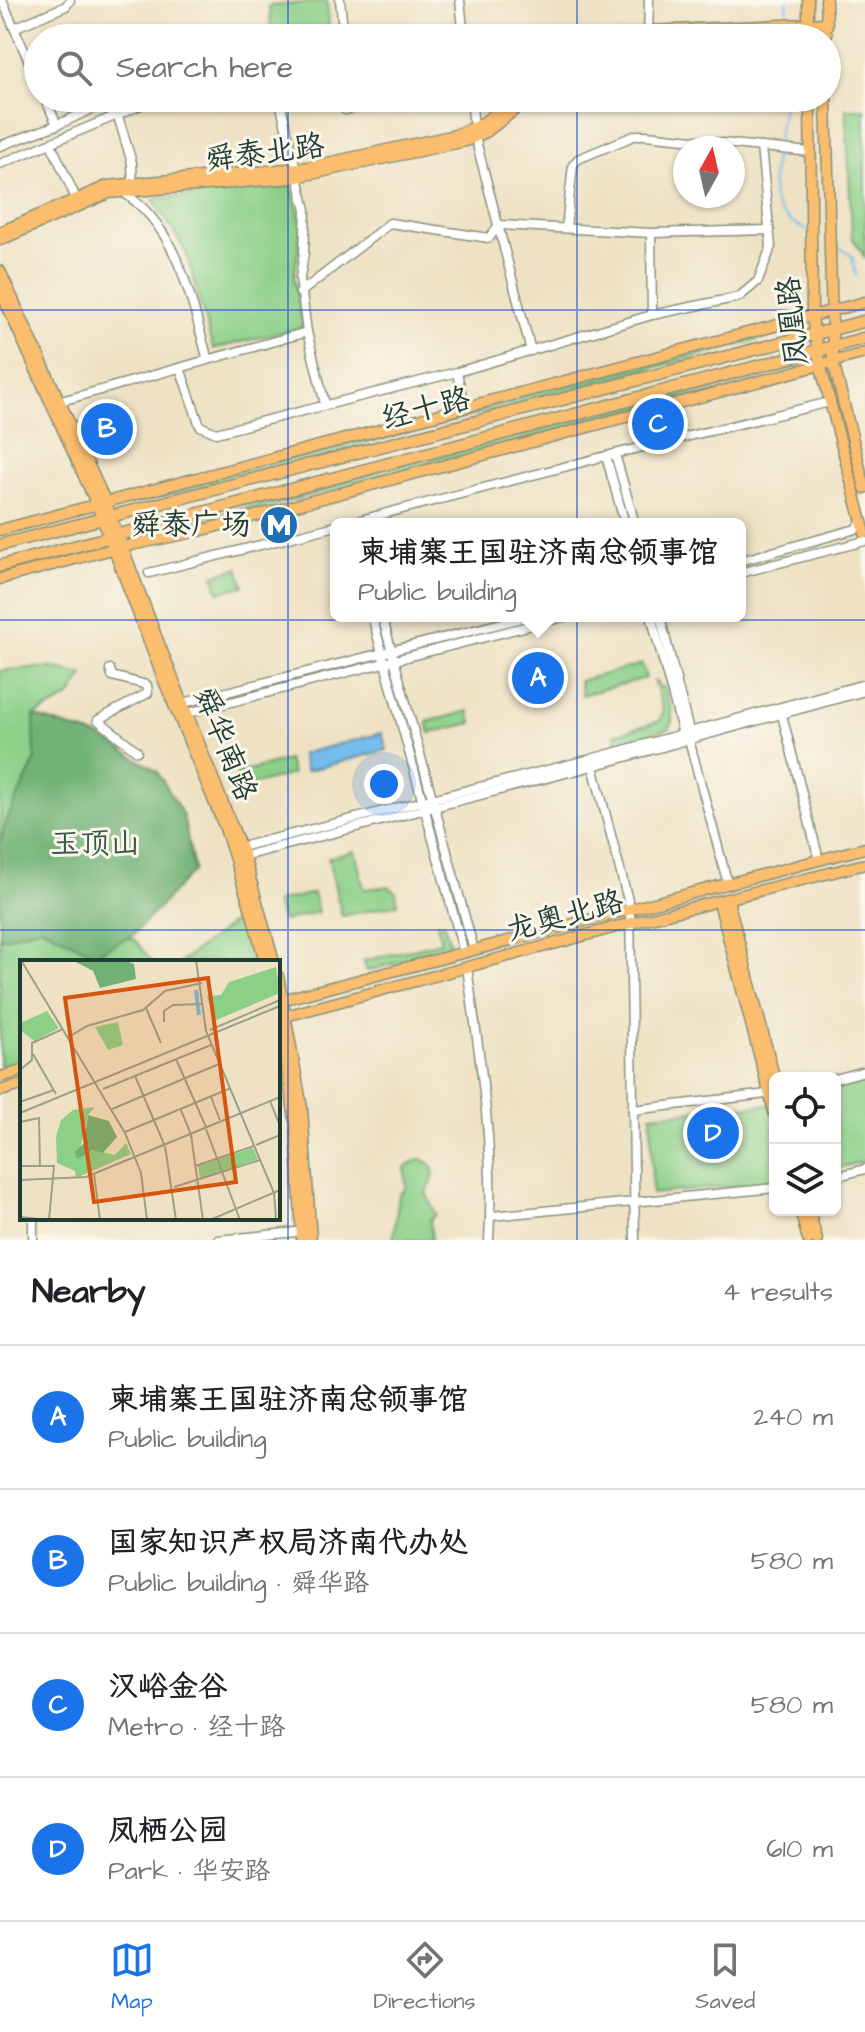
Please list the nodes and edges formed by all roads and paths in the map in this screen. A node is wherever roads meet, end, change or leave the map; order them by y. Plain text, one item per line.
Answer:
1 (2, 0) edge
2 (70, 0) edge
3 (340, 0) edge
4 (460, 0) edge
5 (649, 0) edge
6 (808, 0) edge
7 (826, 0) edge
8 (343, 24) edge
9 (463, 24) edge
10 (648, 24) edge
11 (808, 24) edge
12 (827, 24) edge
13 (14, 28) junction
14 (24, 50) edge
15 (51, 112) edge
16 (85, 112) edge
17 (127, 112) edge
18 (283, 112) edge
19 (472, 112) edge
20 (499, 112) edge
21 (512, 112) edge
22 (810, 112) edge
23 (826, 112) edge
24 (118, 116) junction
25 (57, 125) junction
26 (474, 132) junction
27 (51, 144) junction
28 (0, 146) edge
29 (761, 147) junction
30 (810, 152) junction
31 (0, 164) edge
32 (298, 173) junction
33 (107, 186) junction
34 (133, 186) junction
35 (147, 189) junction
36 (121, 191) junction
37 (78, 203) junction
38 (141, 208) junction
39 (499, 225) junction
40 (566, 228) junction
41 (770, 230) junction
42 (0, 232) edge
43 (651, 233) junction
44 (0, 240) edge
45 (0, 271) edge
46 (0, 290) edge
47 (300, 293) junction
48 (865, 302) edge
49 (831, 313) junction
50 (652, 315) junction
51 (812, 318) junction
52 (865, 321) edge
53 (307, 328) junction
54 (832, 330) junction
55 (815, 334) junction
56 (865, 338) edge
57 (832, 346) junction
58 (818, 349) junction
59 (531, 351) junction
60 (865, 353) edge
61 (208, 360) junction
62 (833, 361) junction
63 (821, 365) junction
64 (180, 368) junction
65 (457, 372) junction
66 (58, 402) junction
67 (830, 402) junction
68 (325, 404) junction
69 (464, 407) junction
70 (611, 455) junction
71 (865, 488) edge
72 (102, 504) junction
73 (106, 517) junction
74 (370, 518) edge
75 (624, 518) edge
76 (633, 518) edge
77 (330, 528) edge
78 (864, 528) edge
79 (0, 530) edge
80 (113, 535) junction
81 (865, 541) edge
82 (0, 545) edge
83 (117, 548) junction
84 (746, 559) edge
85 (0, 566) edge
86 (746, 571) edge
87 (149, 573) dead end
88 (0, 579) edge
89 (374, 622) edge
90 (383, 622) edge
91 (509, 622) edge
92 (541, 622) edge
93 (653, 622) edge
94 (661, 622) edge
95 (388, 657) junction
96 (110, 669) dead end
97 (865, 684) edge
98 (865, 691) edge
99 (186, 708) junction
100 (782, 715) junction
101 (688, 735) junction
102 (137, 751) dead end
103 (593, 766) junction
104 (433, 802) junction
105 (423, 805) junction
106 (865, 848) edge
107 (242, 852) junction
108 (819, 860) junction
109 (865, 864) edge
110 (728, 884) junction
111 (723, 901) junction
112 (630, 908) junction
113 (631, 923) junction
114 (469, 952) junction
115 (264, 960) edge
116 (273, 960) edge
117 (467, 968) junction
118 (281, 1000) edge
119 (280, 1016) edge
120 (865, 1071) edge
121 (20, 1072) edge
122 (773, 1072) edge
123 (0, 1077) edge
124 (841, 1077) edge
125 (769, 1081) edge
126 (20, 1086) edge
127 (0, 1091) edge
128 (769, 1093) edge
129 (633, 1110) junction
130 (865, 1169) edge
131 (841, 1175) edge
132 (769, 1189) edge
133 (635, 1200) junction
134 (491, 1216) junction
135 (802, 1216) edge
136 (811, 1216) edge
137 (306, 1235) edge
138 (218, 1240) edge
139 (489, 1240) edge
140 (635, 1240) edge
141 (808, 1240) edge
142 (817, 1240) edge

1 - 13 street
2 - 13 street
3 - 8 street
4 - 9 street
5 - 10 street
6 - 11 main road
7 - 12 main road
13 - 14 street
15 - 25 street
16 - 25 street
17 - 24 street
18 - 32 street
19 - 26 street
20 - 26 main road
21 - 26 main road, 舜泰北路
22 - 30 main road, 凤凰路
23 - 49 main road, 凤凰路
24 - 27 street
24 - 34 street
25 - 28 street
26 - 32 main road, 舜泰北路
26 - 39 street
27 - 31 street
27 - 37 street
29 - 30 street
29 - 40 street
29 - 41 street
30 - 51 main road, 凤凰路
32 - 34 main road
32 - 35 main road, 舜泰北路
32 - 47 street
33 - 34 main road
33 - 36 street
33 - 37 main road
34 - 35 main road, 舜泰北路
34 - 36 main road, 舜泰北路
35 - 38 street
36 - 37 main road, 舜泰北路
36 - 38 street
37 - 42 main road
37 - 44 main road, 舜泰北路
38 - 61 street
39 - 40 street
39 - 47 street
39 - 59 street
40 - 43 street
41 - 43 street
41 - 50 street
43 - 50 street
45 - 66 main road
46 - 72 main road
47 - 53 street
48 - 49 main road
49 - 51 main road, 经十路
49 - 54 main road, 凤凰路
50 - 59 street
51 - 55 main road, 凤凰路
51 - 69 main road, 经十路
52 - 54 highway, 经十路
53 - 61 street
53 - 68 street
54 - 55 highway, 经十路
54 - 57 main road, 凤凰路
55 - 58 main road, 凤凰路
55 - 73 highway, 经十路
56 - 57 highway
57 - 58 highway, 经十路
57 - 62 main road, 凤凰路
58 - 63 main road, 凤凰路
58 - 80 highway, 经十路
59 - 65 street
60 - 62 main road
61 - 64 street
62 - 63 main road, 经十路
62 - 71 main road, 凤凰路
63 - 67 main road, 凤凰路
63 - 83 main road, 经十路
64 - 66 street
64 - 68 street
65 - 68 street
65 - 69 street
66 - 72 main road
67 - 70 street
67 - 78 main road, 凤凰路
69 - 72 main road, 经十路
70 - 74 street
70 - 75 street
70 - 76 street
72 - 73 main road
72 - 79 main road, 经十路
73 - 80 main road
73 - 82 highway, 经十路
77 - 87 street
78 - 84 street
80 - 83 main road
80 - 85 highway, 经十路
81 - 86 street
83 - 88 main road, 经十路
83 - 99 main road, 舜华南路
83 - 115 main road, 舜华南路
89 - 95 street
90 - 95 street
91 - 95 street
92 - 95 street
93 - 101 street
94 - 101 street
95 - 99 street
95 - 104 street
95 - 105 street
96 - 102 street
97 - 101 street
98 - 100 street
99 - 107 main road, 舜华南路
100 - 101 street
100 - 108 street
101 - 103 street
101 - 104 street
101 - 110 street
103 - 104 street
103 - 112 street
104 - 105 street
104 - 114 street
105 - 107 street
105 - 114 street
106 - 108 main road, 龙奥北路
107 - 116 main road, 舜华南路
108 - 110 main road, 龙奥北路
109 - 111 main road, 龙奥北路
110 - 112 main road, 龙奥北路
111 - 113 main road, 龙奥北路
111 - 122 main road
111 - 125 main road
112 - 113 street
112 - 114 main road, 龙奥北路
113 - 117 main road, 龙奥北路
113 - 129 street
114 - 118 main road, 龙奥北路
117 - 119 main road, 龙奥北路
117 - 134 street
118 - 119 main road
119 - 137 main road
120 - 124 street
121 - 123 main road
126 - 127 main road
128 - 129 street
129 - 133 street
130 - 131 street
132 - 133 street
133 - 134 street
133 - 140 street
134 - 139 street
135 - 141 main road
136 - 142 main road
137 - 138 street

